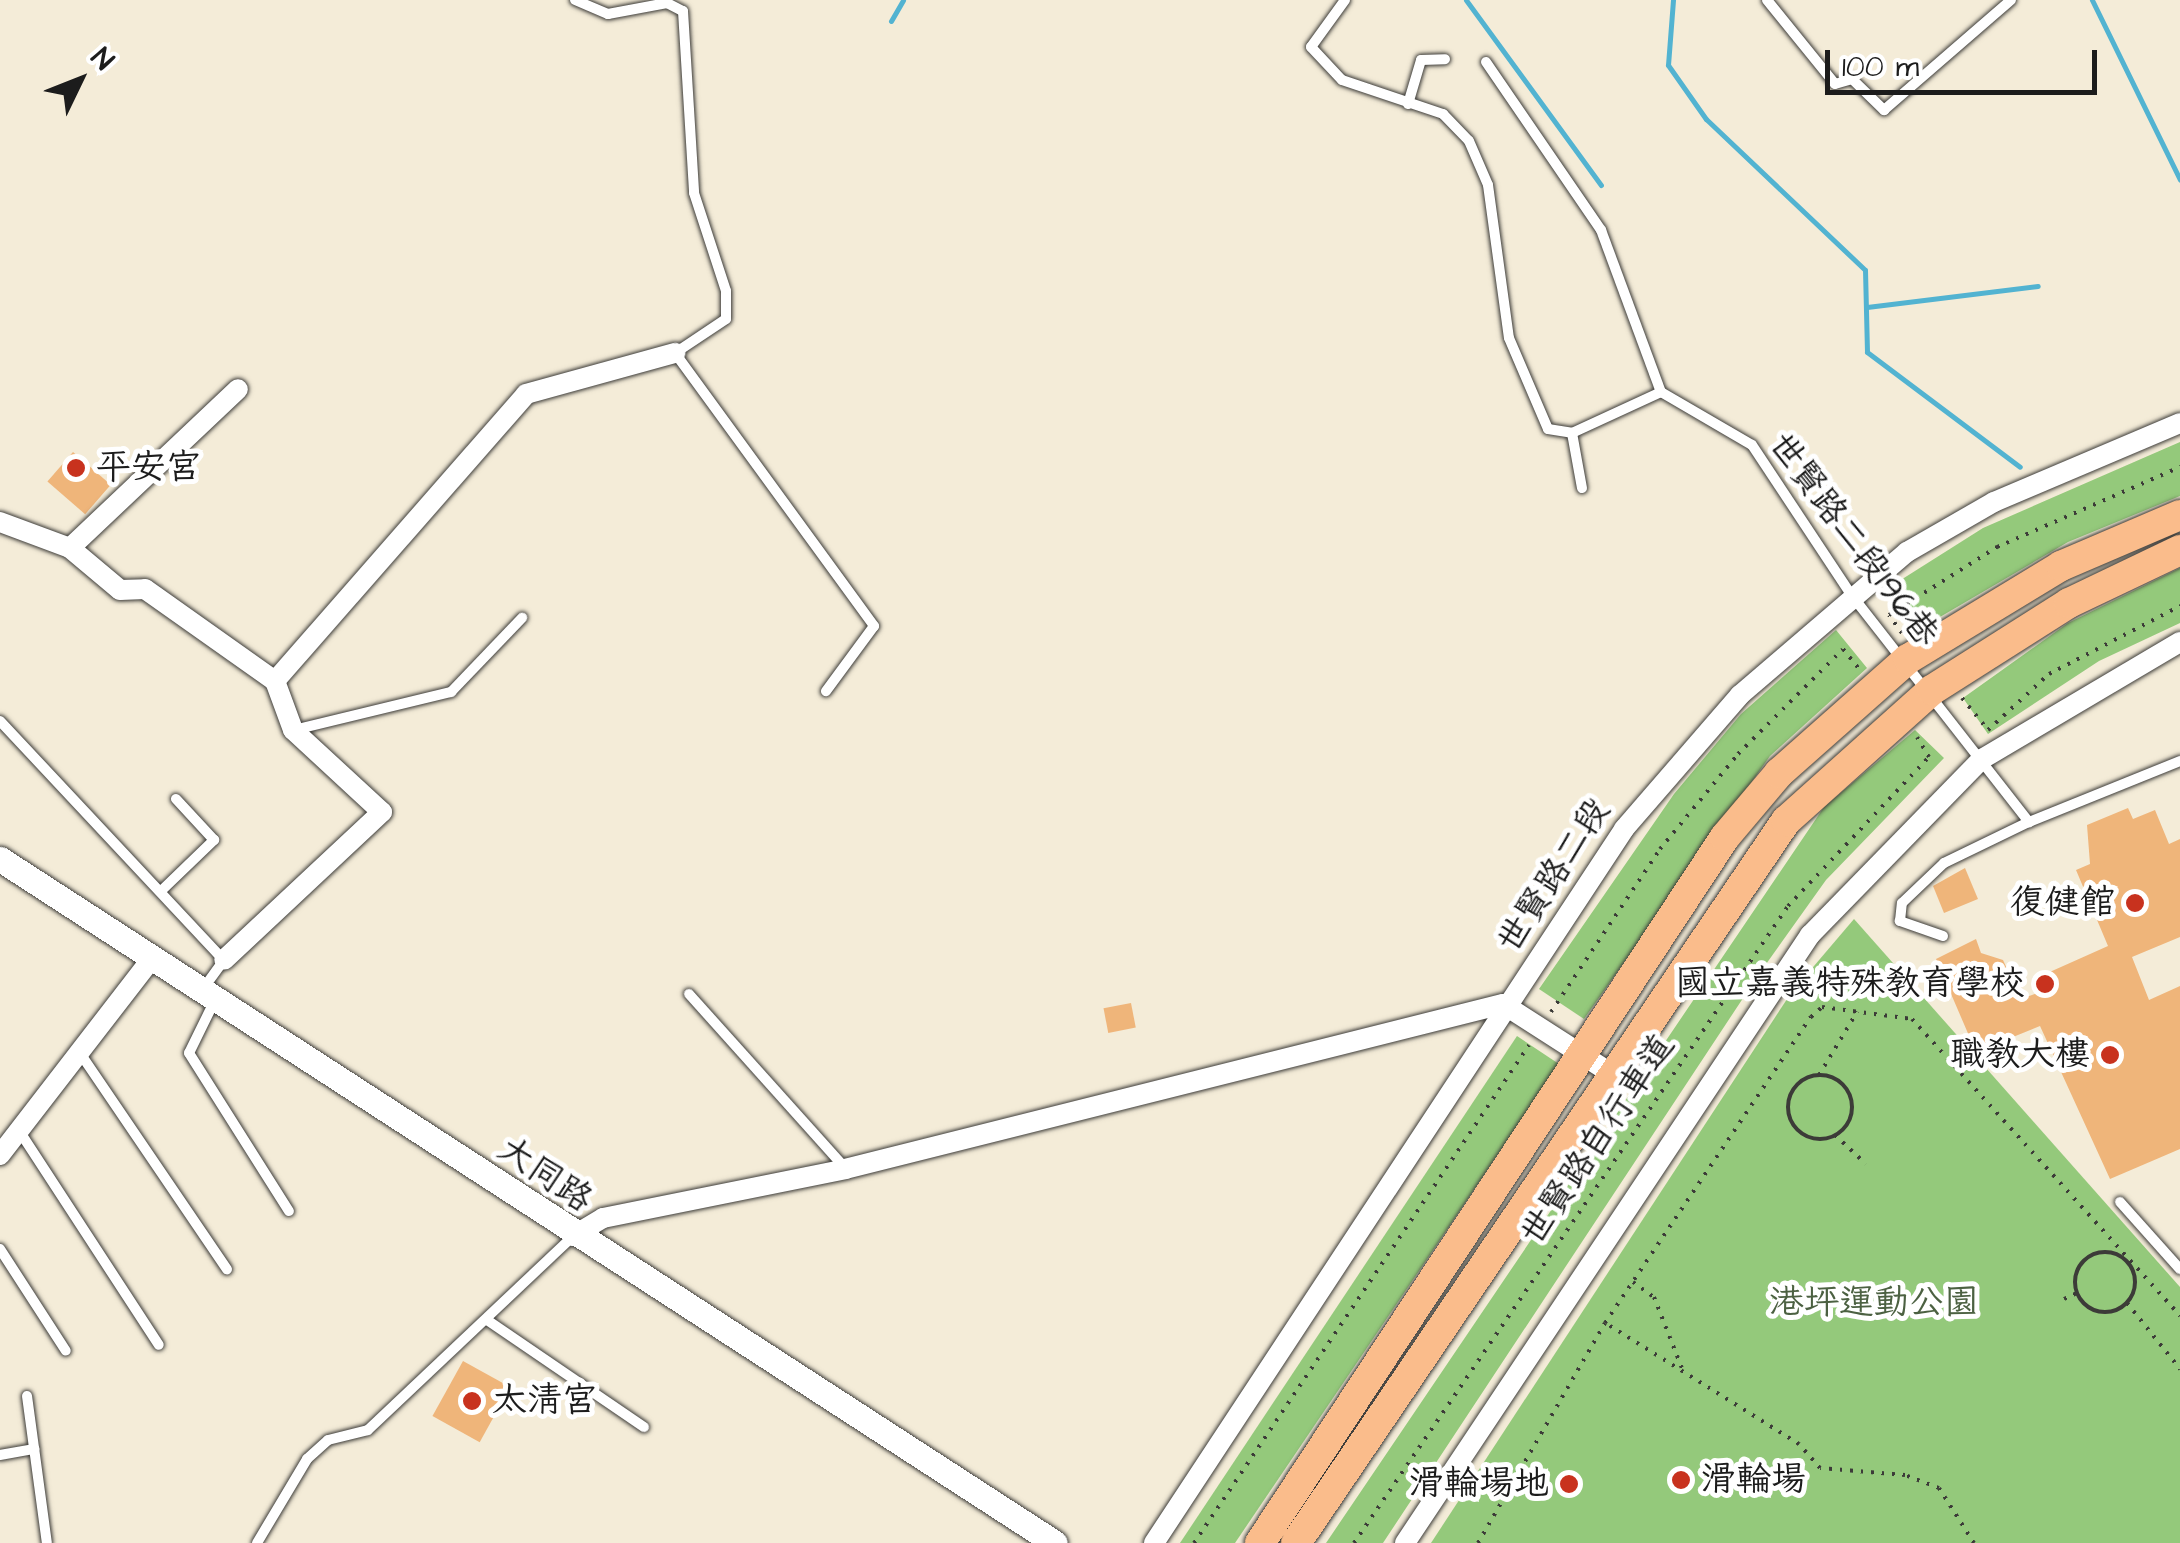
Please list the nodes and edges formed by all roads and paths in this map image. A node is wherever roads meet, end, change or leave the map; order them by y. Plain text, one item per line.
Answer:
1 (575, 0) edge
2 (1345, 0) edge
3 (1767, 0) edge
4 (2011, 0) edge
5 (1445, 58) dead end
6 (1486, 62) dead end
7 (1408, 104) junction
8 (674, 353) junction
9 (238, 389) dead end
10 (1660, 392) junction
11 (2180, 423) edge
12 (1572, 433) junction
13 (2180, 467) edge
14 (1582, 488) dead end
15 (2180, 515) edge
16 (0, 522) edge
17 (70, 548) junction
18 (2180, 550) edge
19 (1850, 592) junction
20 (2180, 606) edge
21 (522, 618) dead end
22 (2180, 642) edge
23 (1908, 650) junction
24 (1867, 678) dead end
25 (275, 682) junction
26 (826, 691) dead end
27 (1946, 692) junction
28 (0, 721) edge
29 (293, 730) junction
30 (1916, 735) dead end
31 (1982, 759) junction
32 (2180, 761) edge
33 (176, 800) dead end
34 (2029, 822) junction
35 (0, 860) edge
36 (161, 891) junction
37 (1943, 936) dead end
38 (152, 958) junction
39 (224, 960) junction
40 (211, 990) junction
41 (690, 994) dead end
42 (1559, 1000) dead end
43 (1514, 1008) junction
44 (1856, 1012) junction
45 (1532, 1041) dead end
46 (1584, 1055) junction
47 (82, 1056) junction
48 (1612, 1074) junction
49 (1819, 1075) junction
50 (20, 1132) junction
51 (1835, 1135) junction
52 (0, 1155) edge
53 (1866, 1164) dead end
54 (845, 1169) junction
55 (2120, 1202) dead end
56 (289, 1211) dead end
57 (573, 1236) junction
58 (0, 1249) edge
59 (228, 1269) dead end
60 (2180, 1270) edge
61 (1633, 1282) junction
62 (2077, 1293) junction
63 (2064, 1299) dead end
64 (2127, 1303) junction
65 (2180, 1316) edge
66 (487, 1320) junction
67 (1605, 1323) junction
68 (159, 1345) dead end
69 (66, 1351) dead end
70 (2180, 1369) edge
71 (1683, 1372) junction
72 (26, 1396) dead end
73 (644, 1427) dead end
74 (34, 1449) junction
75 (0, 1455) edge
76 (47, 1543) edge
77 (256, 1543) edge
78 (1055, 1543) edge
79 (1154, 1543) edge
80 (1194, 1543) edge
81 (1260, 1543) edge
82 (1296, 1543) edge
83 (1354, 1543) edge
84 (1406, 1543) edge
85 (1478, 1543) edge
86 (1974, 1543) edge

1 - 8 lane
2 - 7 lane
3 - 4 lane
5 - 7 lane
6 - 10 lane
7 - 12 lane
8 - 25 street
8 - 26 lane
9 - 17 street
10 - 12 lane
10 - 19 lane, 世賢路二段196巷
11 - 19 street, 世賢路二段
12 - 14 lane
13 - 23 path
15 - 23 main road
16 - 17 street
17 - 25 street
18 - 27 main road
19 - 23 lane, 世賢路二段196巷
19 - 43 street, 世賢路二段
20 - 27 path
21 - 29 lane
22 - 31 street
23 - 27 lane, 世賢路二段196巷
23 - 46 main road
24 - 42 path
25 - 29 street
27 - 31 lane, 世賢路二段196巷
27 - 48 main road
28 - 36 lane
29 - 39 street
30 - 83 path, 世賢路自行車道
31 - 34 lane, 世賢路二段196巷
31 - 84 street
32 - 34 lane
33 - 36 lane
34 - 37 lane
35 - 38 street, 大同路
36 - 39 lane
38 - 40 street, 大同路
38 - 47 street
39 - 40 lane
40 - 56 lane
40 - 57 street, 大同路
41 - 54 lane
43 - 46 street
43 - 54 street
43 - 79 street, 世賢路二段
44 - 49 path
44 - 61 path
44 - 65 path
45 - 80 path
46 - 48 street
46 - 81 main road
47 - 50 street
47 - 59 lane
48 - 82 main road
49 - 51 path
49 - 51 path
50 - 52 street
50 - 68 lane
51 - 53 path
54 - 57 street
55 - 60 lane
57 - 66 lane
57 - 78 street, 大同路
58 - 69 lane
61 - 67 path
61 - 71 path
62 - 63 path
62 - 64 path
62 - 64 path
64 - 70 path
66 - 73 lane
66 - 77 lane
67 - 71 path
67 - 85 path
71 - 86 path
72 - 74 lane
74 - 75 lane
74 - 76 lane

